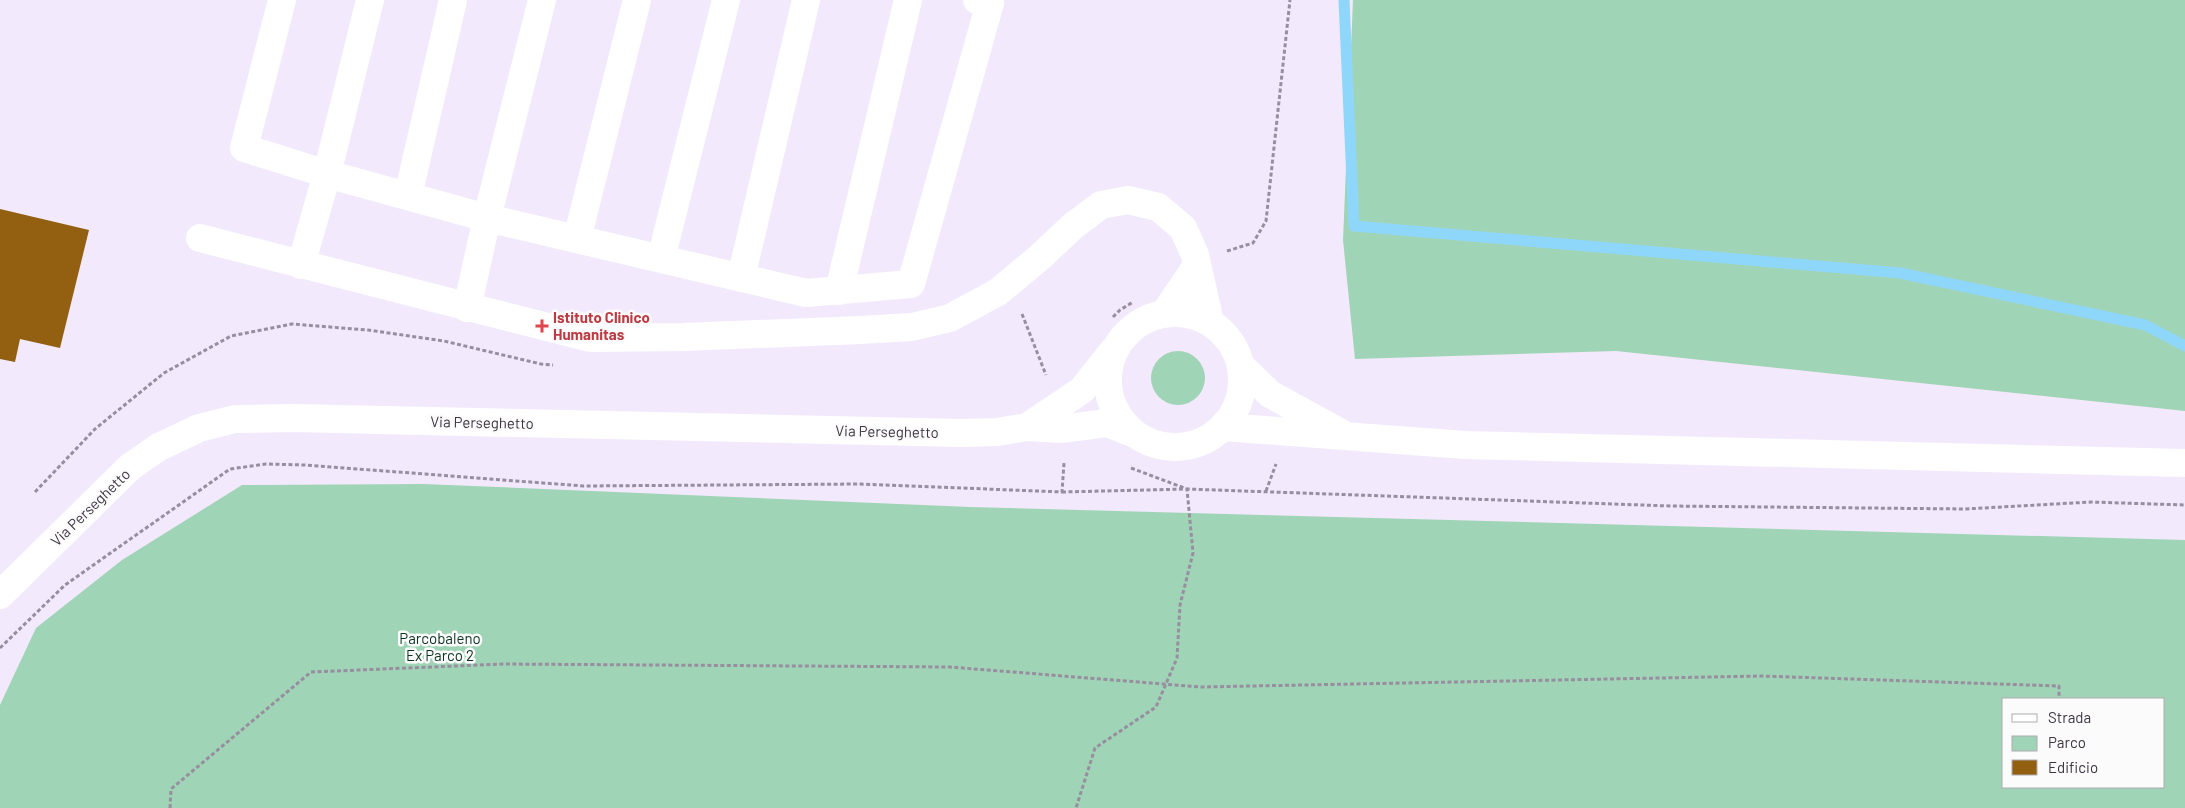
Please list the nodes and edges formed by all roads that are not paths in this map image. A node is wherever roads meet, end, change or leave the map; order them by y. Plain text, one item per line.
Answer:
1 (282, 0) edge
2 (370, 0) edge
3 (453, 0) edge
4 (542, 0) edge
5 (637, 0) edge
6 (726, 0) edge
7 (806, 0) edge
8 (908, 0) edge
9 (977, 0) edge
10 (327, 174) junction
11 (408, 196) junction
12 (487, 218) junction
13 (200, 238) dead end
14 (577, 239) junction
15 (661, 259) junction
16 (301, 265) junction
17 (1196, 266) junction
18 (741, 278) junction
19 (839, 291) junction
20 (467, 308) junction
21 (1164, 314) junction
22 (1210, 322) junction
23 (1119, 344) junction
24 (1241, 366) junction
25 (1027, 427) junction
26 (1223, 427) junction
27 (1135, 434) junction
28 (1349, 437) junction
29 (2185, 463) edge
30 (0, 596) edge

1 - 10 street
2 - 10 street
3 - 11 street
4 - 12 street
5 - 14 street
6 - 15 street
7 - 18 street
8 - 19 street
9 - 19 street
10 - 11 street
10 - 16 street
11 - 12 street
12 - 14 street
12 - 20 street
13 - 16 street
14 - 15 street
15 - 18 street
16 - 20 street
17 - 20 street
17 - 21 street
17 - 22 street
18 - 19 street
21 - 22 street
21 - 23 street
22 - 24 street
23 - 25 street, Via Perseghetto
23 - 27 street
24 - 26 street
24 - 28 street
25 - 27 street, Via Perseghetto
25 - 30 street, Via Perseghetto
26 - 27 street
26 - 28 street
28 - 29 street

